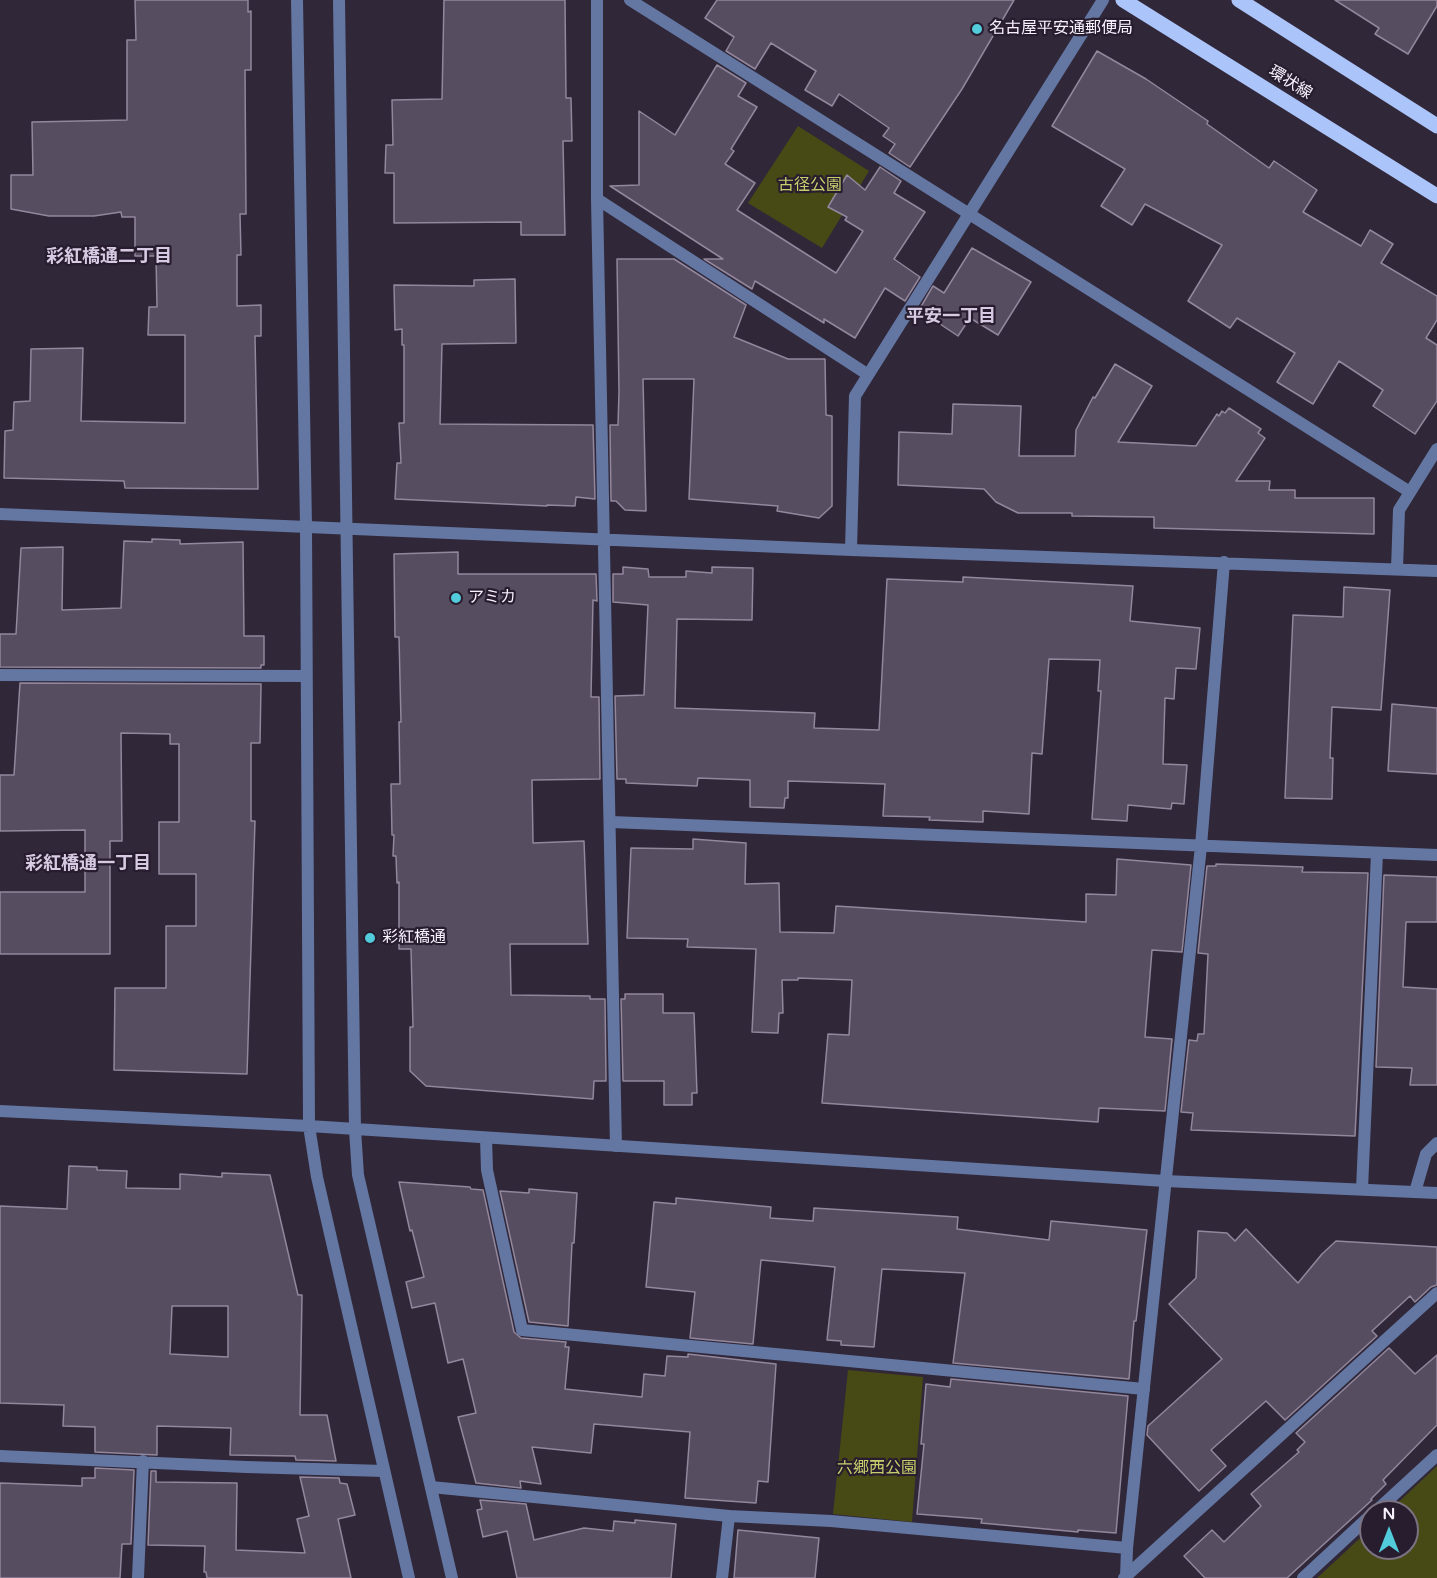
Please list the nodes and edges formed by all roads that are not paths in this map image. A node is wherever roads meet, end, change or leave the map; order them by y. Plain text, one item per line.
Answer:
1 (297, 0) edge
2 (339, 0) edge
3 (597, 0) edge
4 (630, 0) edge
5 (1103, 0) edge
6 (1123, 0) edge
7 (1239, 0) edge
8 (1437, 126) edge
9 (1437, 196) edge
10 (597, 199) junction
11 (968, 214) junction
12 (867, 374) junction
13 (1437, 449) edge
14 (1410, 492) junction
15 (0, 514) edge
16 (306, 525) junction
17 (347, 527) junction
18 (604, 538) junction
19 (851, 549) junction
20 (1224, 562) junction
21 (1397, 569) junction
22 (1437, 571) edge
23 (0, 675) edge
24 (306, 676) junction
25 (611, 822) junction
26 (1201, 846) junction
27 (1377, 853) junction
28 (1437, 855) edge
29 (0, 1111) edge
30 (309, 1126) junction
31 (355, 1130) junction
32 (486, 1138) junction
33 (1437, 1143) edge
34 (616, 1146) junction
35 (1165, 1181) junction
36 (1362, 1189) junction
37 (1415, 1192) junction
38 (1437, 1193) edge
39 (1437, 1293) edge
40 (1144, 1389) junction
41 (1437, 1455) edge
42 (0, 1456) edge
43 (143, 1461) junction
44 (384, 1471) junction
45 (431, 1487) junction
46 (1388, 1500) edge
47 (729, 1516) junction
48 (1359, 1526) edge
49 (1127, 1548) junction
50 (1125, 1577) edge
51 (138, 1578) edge
52 (410, 1578) edge
53 (453, 1578) edge
54 (722, 1578) edge
55 (1303, 1578) edge

1 - 16 street
2 - 17 street
3 - 10 street
4 - 11 street
5 - 11 street
6 - 9 main road, 環状線
7 - 8 main road
10 - 12 street
10 - 18 street
11 - 12 street
11 - 14 street
12 - 19 street
13 - 14 street
14 - 21 street
15 - 16 street
16 - 17 street
16 - 24 street
17 - 18 street
17 - 31 street
18 - 19 street
18 - 25 street
19 - 20 street
20 - 21 street
20 - 26 street
21 - 22 street
23 - 24 street
24 - 30 street
25 - 26 street
25 - 34 street
26 - 27 street
26 - 35 street
27 - 28 street
27 - 36 street
29 - 30 street
30 - 31 street
30 - 44 street
31 - 32 street
31 - 45 street
32 - 34 street
32 - 40 street
33 - 37 street
34 - 35 street
35 - 36 street
35 - 40 street
36 - 37 street
37 - 38 street
39 - 50 street
40 - 49 street
41 - 46 street
42 - 43 street
43 - 44 street
43 - 51 street
44 - 52 street
45 - 47 street
45 - 53 street
47 - 49 street
47 - 54 street
48 - 55 street
49 - 50 street

